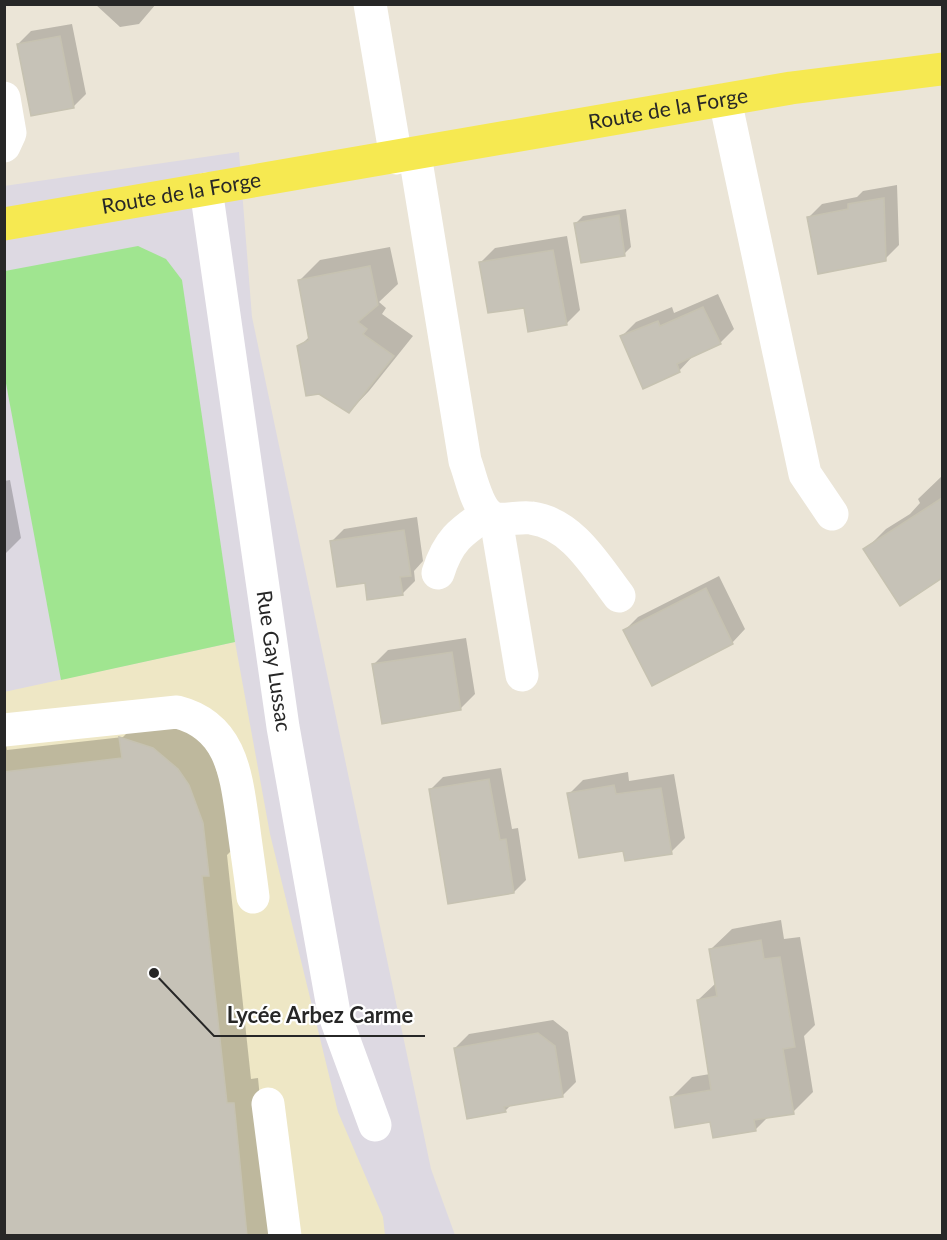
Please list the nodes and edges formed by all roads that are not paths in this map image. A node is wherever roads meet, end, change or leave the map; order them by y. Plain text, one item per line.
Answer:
1 (369, 4) edge
2 (942, 69) edge
3 (4, 98) edge
4 (725, 100) junction
5 (4, 146) edge
6 (405, 157) junction
7 (206, 189) junction
8 (4, 224) edge
9 (831, 514) dead end
10 (498, 517) junction
11 (438, 573) dead end
12 (619, 596) dead end
13 (522, 675) dead end
14 (4, 730) edge
15 (253, 897) dead end
16 (268, 1104) dead end
17 (375, 1125) dead end
18 (285, 1236) edge

1 - 6 street
2 - 4 main road, Route de la Forge
3 - 5 street
4 - 6 main road, Route de la Forge
4 - 9 street
6 - 7 main road, Route de la Forge
6 - 10 street
7 - 8 main road, Route de la Forge
7 - 17 street, Rue Gay Lussac
10 - 11 street
10 - 12 street
10 - 13 street
14 - 15 street
16 - 18 street

